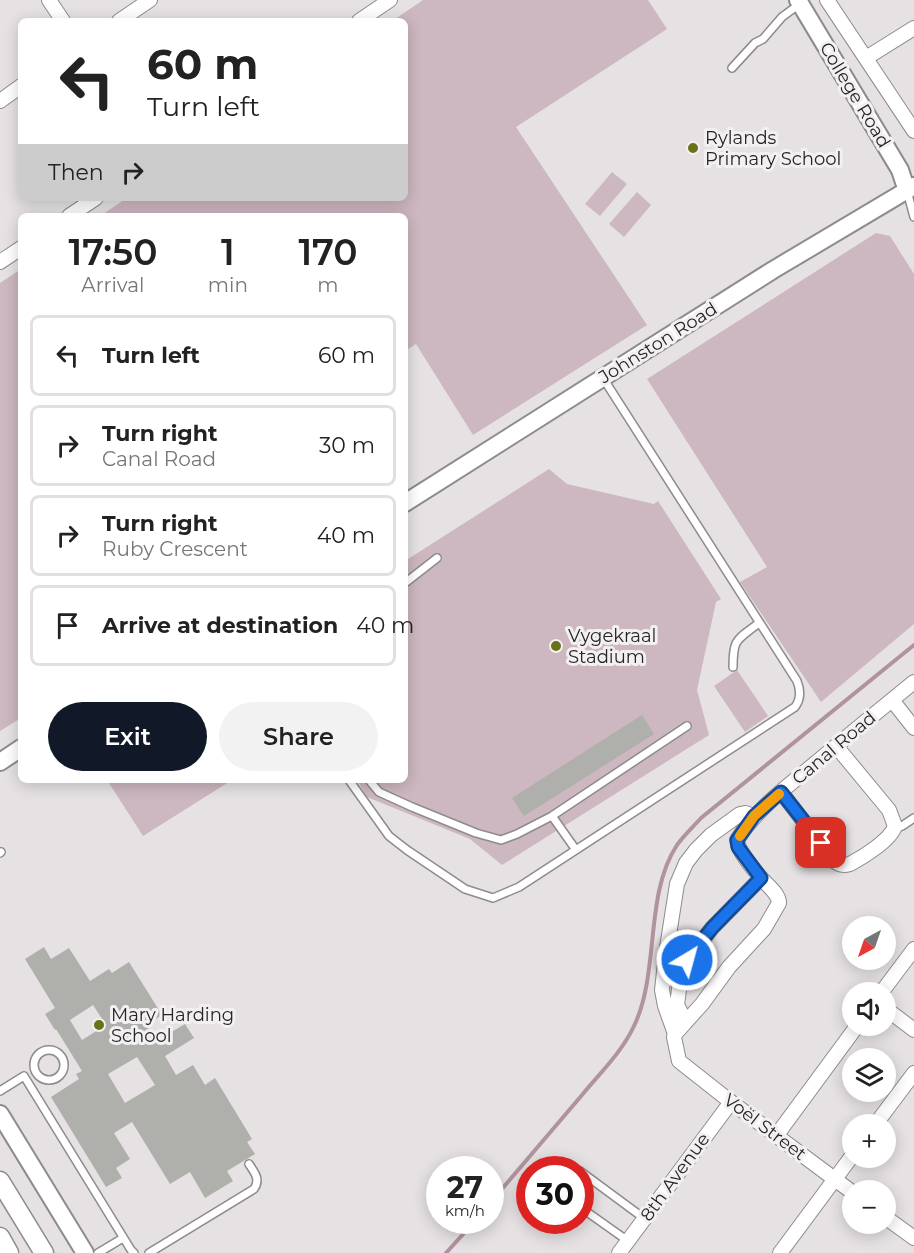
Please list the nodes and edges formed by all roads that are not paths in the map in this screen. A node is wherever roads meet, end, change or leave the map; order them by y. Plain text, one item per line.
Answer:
1 (49, 0) edge
2 (150, 0) edge
3 (390, 0) edge
4 (827, 0) edge
5 (800, 2) edge
6 (61, 18) edge
7 (123, 18) edge
8 (363, 18) edge
9 (914, 28) edge
10 (866, 58) junction
11 (732, 68) dead end
12 (18, 88) edge
13 (0, 100) edge
14 (914, 131) edge
15 (910, 189) edge
16 (92, 201) edge
17 (74, 213) edge
18 (914, 216) edge
19 (18, 250) edge
20 (0, 262) edge
21 (603, 378) junction
22 (408, 501) edge
23 (437, 558) dead end
24 (408, 582) edge
25 (759, 623) junction
26 (733, 667) dead end
27 (914, 682) edge
28 (892, 700) junction
29 (687, 726) dead end
30 (914, 728) edge
31 (836, 746) junction
32 (18, 750) edge
33 (0, 762) edge
34 (351, 783) edge
35 (372, 783) edge
36 (781, 792) junction
37 (552, 816) junction
38 (754, 816) junction
39 (914, 818) edge
40 (895, 829) junction
41 (576, 850) junction
42 (761, 878) junction
43 (914, 949) edge
44 (889, 982) edge
45 (896, 1016) edge
46 (686, 1022) junction
47 (914, 1030) edge
48 (675, 1034) junction
49 (850, 1036) edge
50 (35, 1070) junction
51 (914, 1073) edge
52 (24, 1076) junction
53 (0, 1091) edge
54 (731, 1102) junction
55 (0, 1114) edge
56 (883, 1114) edge
57 (777, 1136) junction
58 (249, 1164) dead end
59 (843, 1168) edge
60 (835, 1179) junction
61 (0, 1181) edge
62 (594, 1181) edge
63 (842, 1184) edge
64 (645, 1219) junction
65 (594, 1220) edge
66 (896, 1224) edge
67 (0, 1238) edge
68 (123, 1238) junction
69 (914, 1238) edge
70 (624, 1247) edge
71 (9, 1253) edge
72 (44, 1253) edge
73 (85, 1253) edge
74 (98, 1253) edge
75 (134, 1253) edge
76 (149, 1253) edge
77 (780, 1253) edge

1 - 6 street
2 - 7 street
3 - 8 street
4 - 10 street
5 - 11 lane
5 - 15 street, College Road
9 - 10 street
10 - 14 street
12 - 13 street
15 - 18 lane
15 - 21 street, Johnston Road
16 - 17 street
19 - 20 street
21 - 22 street, Johnston Road
21 - 25 lane
23 - 24 lane
25 - 26 lane
25 - 41 lane
27 - 28 street, Canal Road
28 - 30 street
28 - 31 street, Canal Road
29 - 37 lane
31 - 36 street, Canal Road
31 - 40 street
32 - 33 street
34 - 41 lane
35 - 37 lane
36 - 38 street, Canal Road
36 - 40 street
37 - 41 lane
38 - 42 street
38 - 48 street
39 - 40 lane
42 - 46 street
42 - 46 street
43 - 44 street
45 - 47 street
46 - 48 street
48 - 54 street, Voël Street
49 - 57 street
50 - 50 lane
50 - 52 lane
51 - 56 street
52 - 53 lane
52 - 68 lane
54 - 57 street, Voël Street
54 - 64 street, 8th Avenue
55 - 73 street
57 - 60 street, Voël Street
58 - 76 lane
59 - 60 street
60 - 63 street, Voël Street
60 - 77 street
61 - 72 main road
62 - 64 lane
64 - 70 street, 8th Avenue
65 - 70 lane
66 - 69 street
67 - 71 main road
68 - 74 lane
68 - 75 lane

